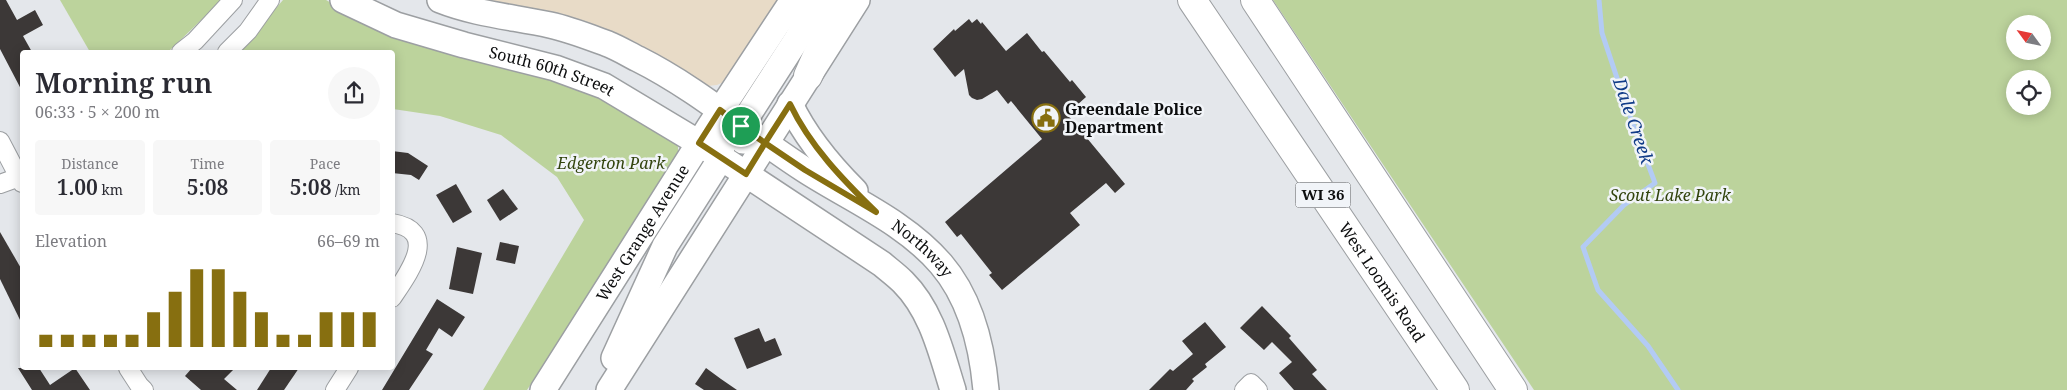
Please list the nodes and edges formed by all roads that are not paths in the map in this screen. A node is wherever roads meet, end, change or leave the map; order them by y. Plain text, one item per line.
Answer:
1 (233, 0) edge
2 (270, 0) edge
3 (343, 0) edge
4 (440, 0) edge
5 (793, 0) edge
6 (819, 0) edge
7 (842, 0) edge
8 (857, 0) edge
9 (1192, 0) edge
10 (1255, 0) edge
11 (184, 50) edge
12 (229, 50) edge
13 (808, 76) junction
14 (790, 104) junction
15 (720, 110) junction
16 (741, 126) junction
17 (0, 141) edge
18 (699, 143) junction
19 (765, 143) junction
20 (721, 158) junction
21 (17, 173) edge
22 (746, 174) junction
23 (0, 184) edge
24 (876, 212) junction
25 (395, 224) edge
26 (395, 293) edge
27 (129, 370) edge
28 (348, 370) edge
29 (144, 390) edge
30 (335, 390) edge
31 (543, 390) edge
32 (600, 390) edge
33 (609, 390) edge
34 (953, 390) edge
35 (986, 390) edge
36 (1244, 390) edge
37 (1258, 390) edge
38 (1455, 390) edge
39 (1513, 390) edge

1 - 11 street
2 - 12 street
3 - 18 street, South 60th Street
4 - 15 street
5 - 15 street, West Grange Avenue
6 - 16 street
7 - 13 main road
8 - 13 street
9 - 38 main road, West Loomis Road / WI 36
10 - 39 main road, WI 36
13 - 14 street
14 - 19 street
14 - 24 street
15 - 16 street
15 - 18 street, West Grange Avenue
15 - 20 street
16 - 19 street
16 - 22 street
17 - 21 street
18 - 20 street, South 60th Street
18 - 31 street, West Grange Avenue
19 - 22 street
19 - 24 street, Northway
20 - 22 street, South 60th Street
20 - 32 street
21 - 23 street
22 - 33 street
22 - 34 street
24 - 35 street, Northway
25 - 26 street
27 - 29 street
28 - 30 street
36 - 37 street

